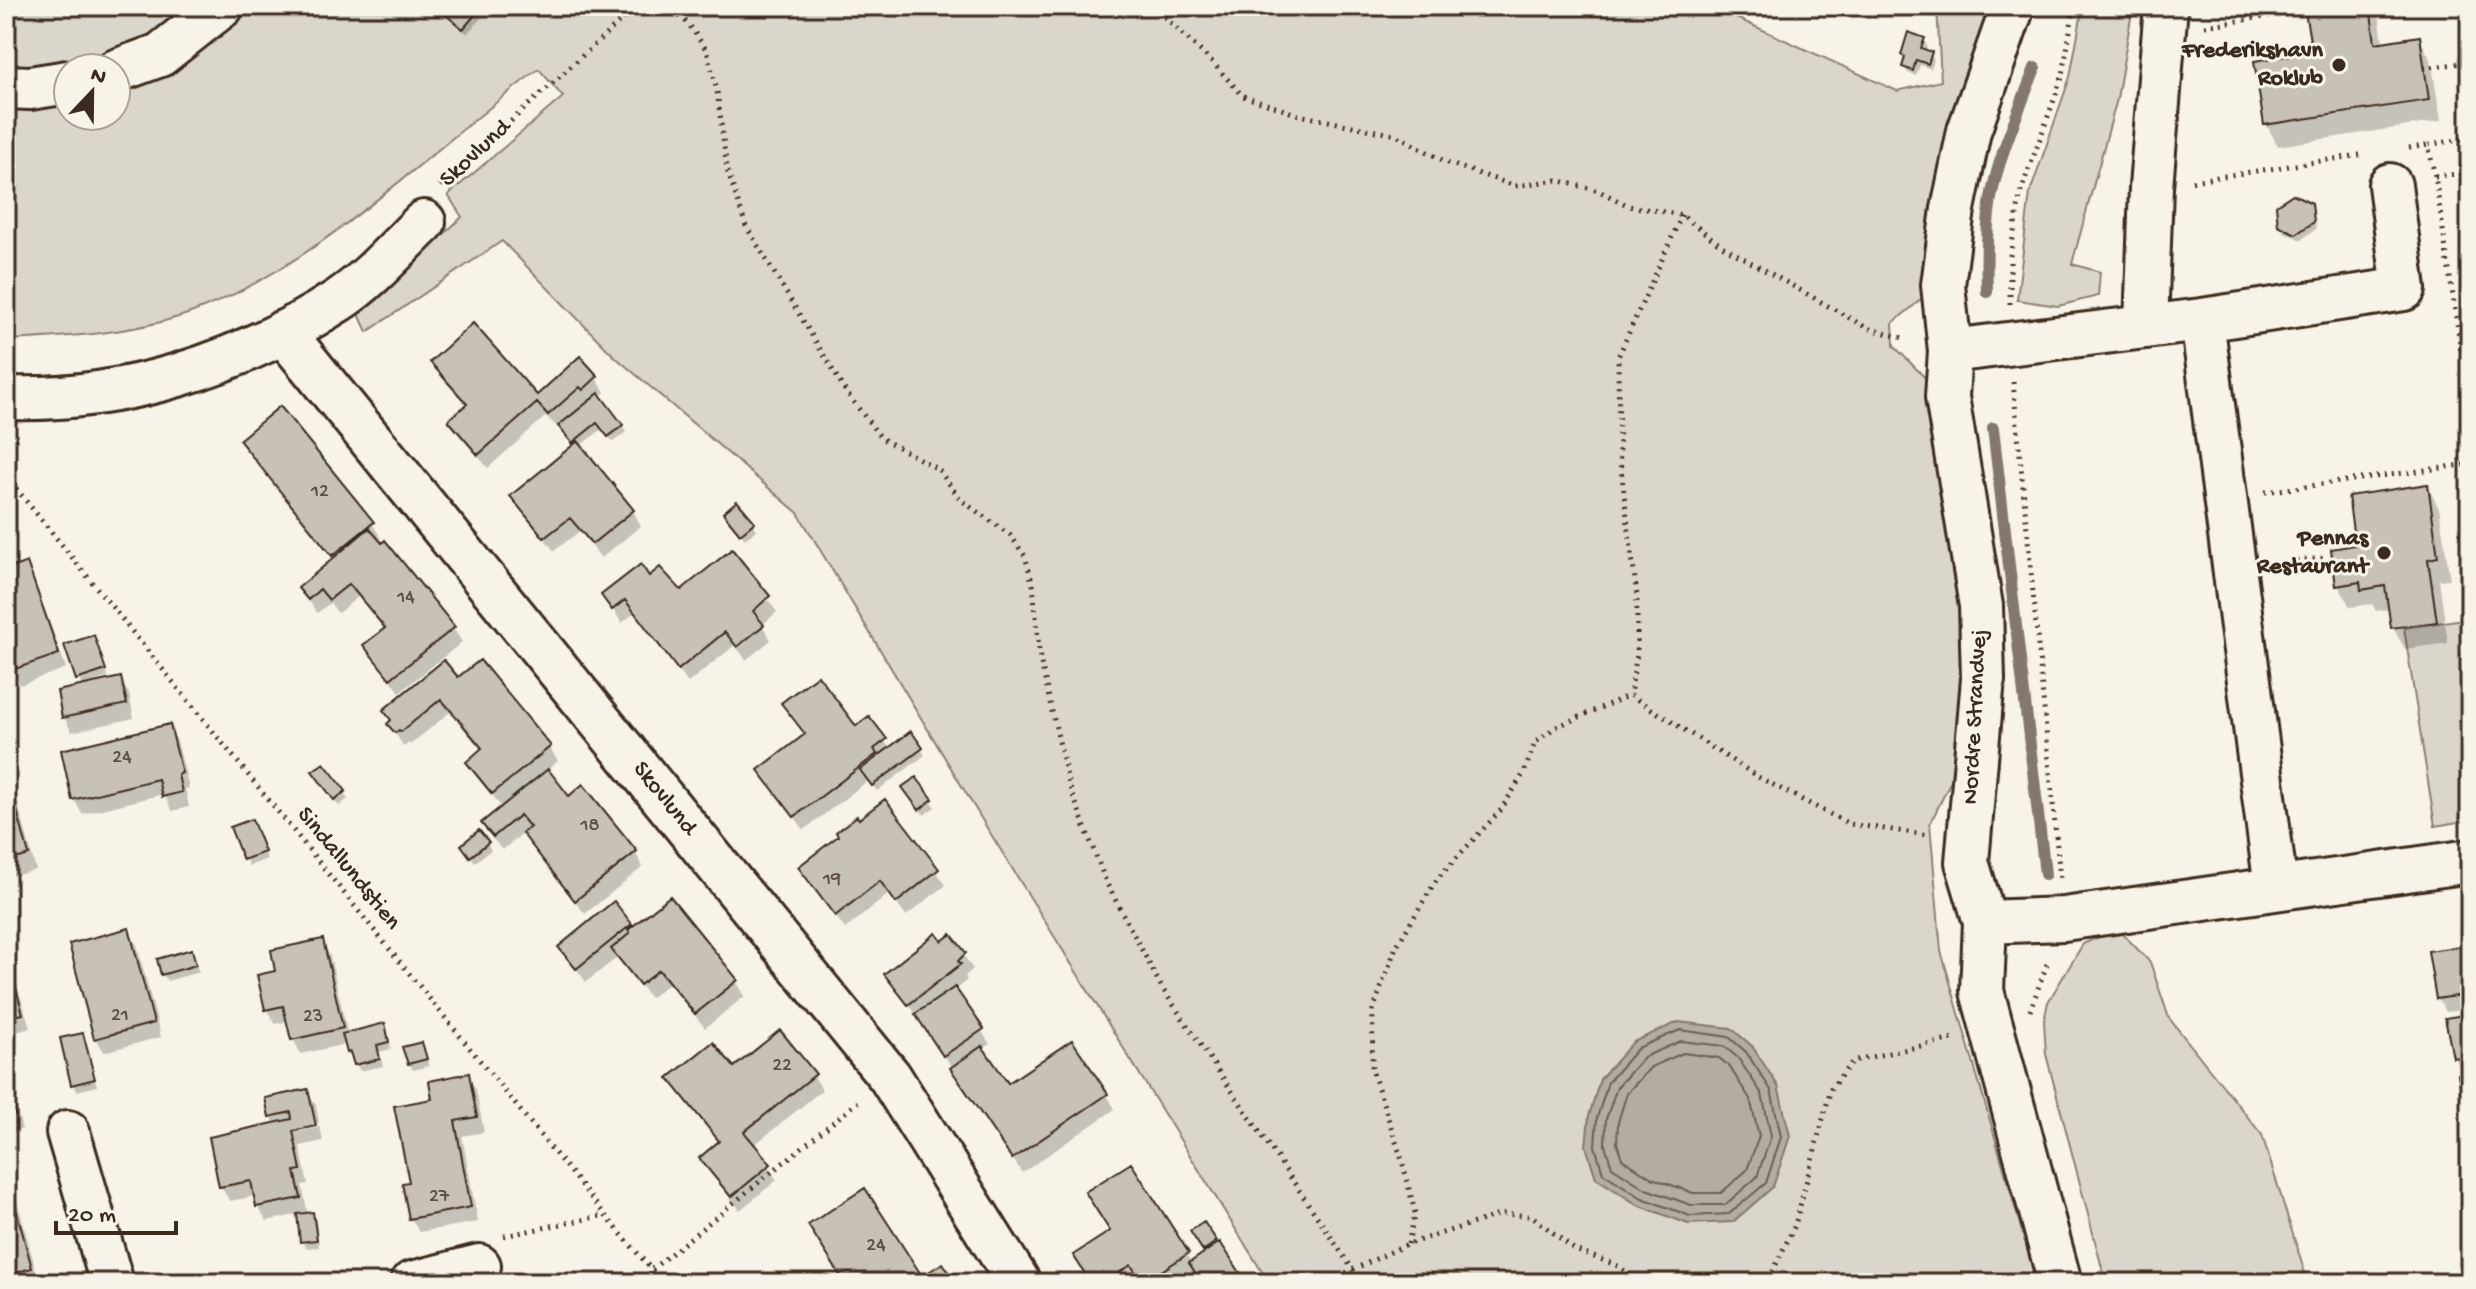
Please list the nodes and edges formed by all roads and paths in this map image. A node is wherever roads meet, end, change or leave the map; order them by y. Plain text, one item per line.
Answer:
1 (222, 6) edge
2 (637, 6) edge
3 (666, 6) edge
4 (1153, 6) edge
5 (2013, 6) edge
6 (2074, 6) edge
7 (2305, 11) dead end
8 (2165, 19) edge
9 (2470, 62) edge
10 (132, 65) edge
11 (2424, 68) dead end
12 (52, 85) edge
13 (6, 87) edge
14 (2470, 138) edge
15 (2428, 145) junction
16 (2385, 163) junction
17 (2151, 187) junction
18 (1682, 215) junction
19 (424, 222) joint
20 (2202, 320) junction
21 (2146, 327) junction
22 (283, 332) junction
23 (2009, 344) junction
24 (1950, 351) junction
25 (2468, 381) edge
26 (6, 398) edge
27 (2470, 411) edge
28 (2470, 464) edge
29 (6, 476) edge
30 (2227, 497) junction
31 (2324, 558) dead end
32 (2236, 569) junction
33 (1630, 695) junction
34 (1969, 841) junction
35 (2470, 861) edge
36 (2276, 888) junction
37 (2064, 919) junction
38 (1985, 922) junction
39 (1992, 1030) junction
40 (890, 1077) junction
41 (68, 1132) dead end
42 (605, 1215) junction
43 (1408, 1244) junction
44 (652, 1269) junction
45 (1354, 1270) junction
46 (447, 1277) edge
47 (112, 1283) edge
48 (663, 1283) edge
49 (1019, 1283) edge
50 (1324, 1283) edge
51 (1362, 1283) edge
52 (1643, 1283) edge
53 (1761, 1283) edge
54 (2060, 1283) edge

1 - 10 street
2 - 19 path, Skovlund
3 - 45 path
4 - 18 path
5 - 24 street, Nordre Strandvej
6 - 23 path
7 - 8 path
8 - 17 street
9 - 11 path
12 - 13 street
14 - 15 path
15 - 16 path
15 - 25 path
16 - 17 path
16 - 20 street
17 - 21 street
18 - 24 path
18 - 33 path
19 - 22 street
20 - 21 street
20 - 30 street
21 - 23 street
22 - 26 street
22 - 40 street, Skovlund
23 - 24 street
23 - 37 path
24 - 34 street, Nordre Strandvej
25 - 27 path
28 - 30 path
29 - 42 path, Sindallundstien
30 - 32 street
31 - 32 path
32 - 36 street
33 - 34 path
33 - 43 path
34 - 38 street, Nordre Strandvej
35 - 36 street
36 - 37 street
37 - 38 street
38 - 39 street, Nordre Strandvej
39 - 53 path
39 - 54 street, Nordre Strandvej
40 - 44 path
40 - 49 street, Skovlund
41 - 47 street
42 - 44 path, Sindallundstien
42 - 46 path
43 - 45 path
43 - 52 path
44 - 48 path, Sindallundstien
45 - 50 path
45 - 51 path

